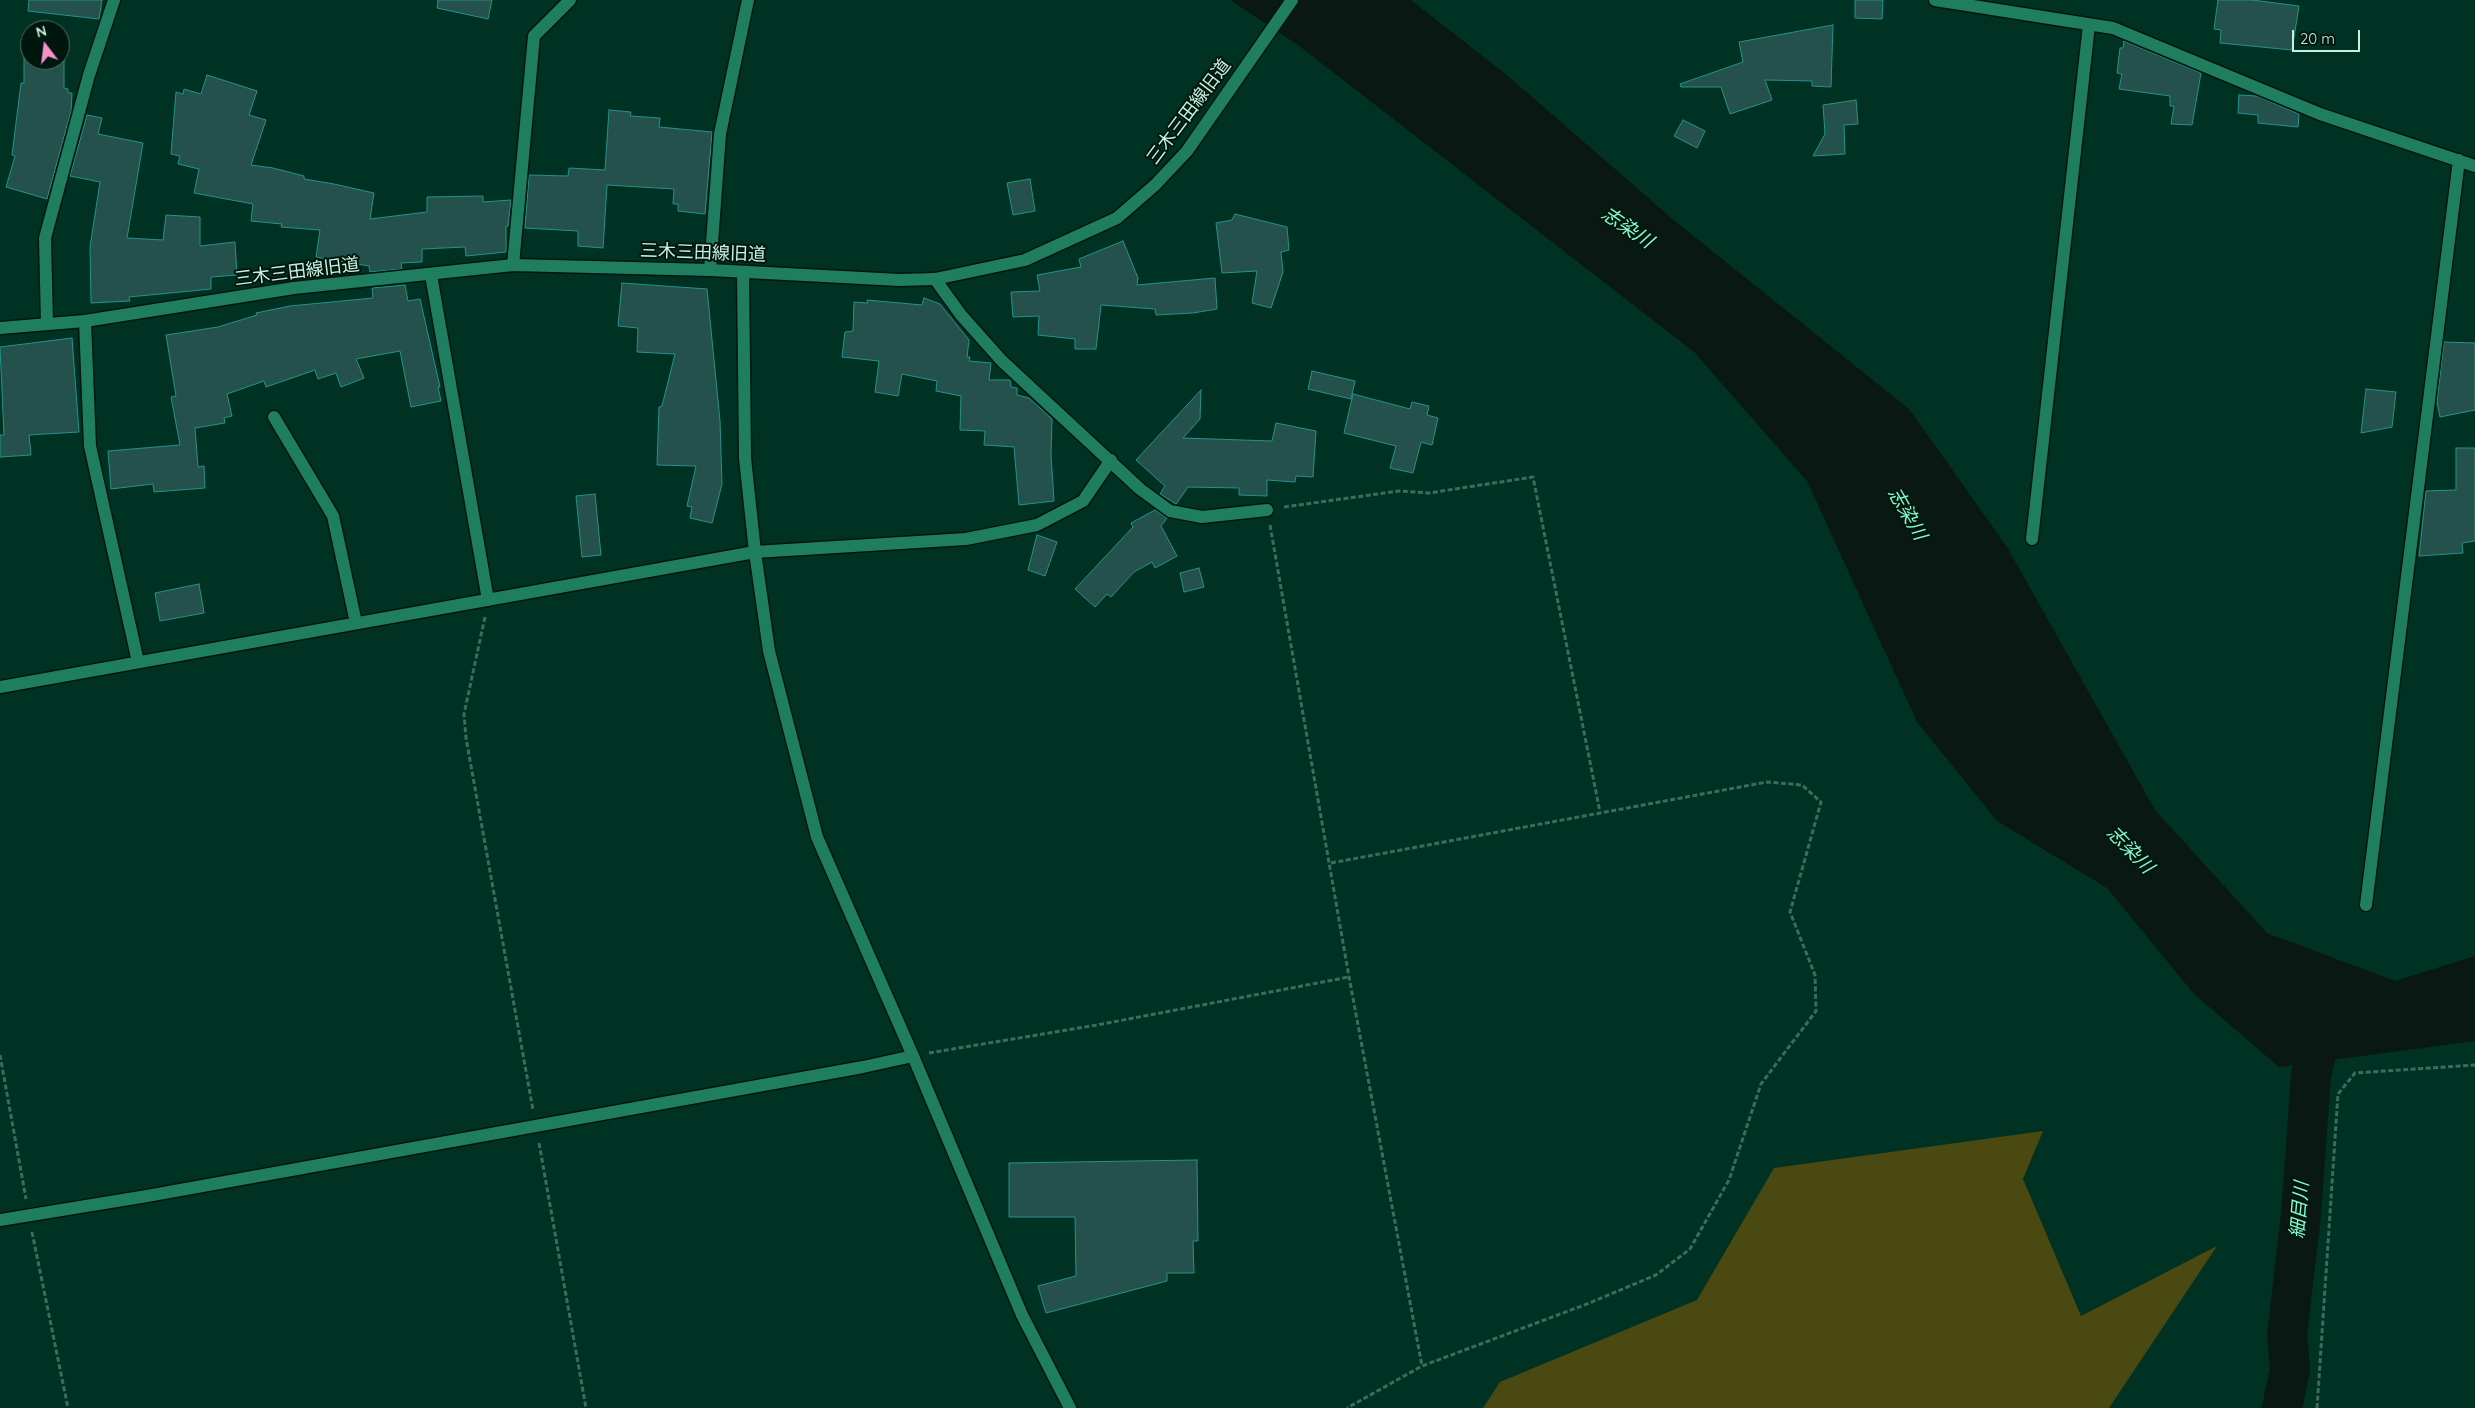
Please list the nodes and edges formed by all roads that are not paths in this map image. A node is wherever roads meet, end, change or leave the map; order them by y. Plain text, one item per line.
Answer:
1 (114, 0) edge
2 (570, 0) edge
3 (748, 0) edge
4 (1292, 0) edge
5 (1935, 0) edge
6 (2089, 26) junction
7 (2459, 160) junction
8 (2475, 166) edge
9 (513, 265) junction
10 (710, 270) junction
11 (743, 272) junction
12 (431, 274) junction
13 (935, 279) junction
14 (85, 321) junction
15 (47, 324) junction
16 (0, 328) edge
17 (274, 418) dead end
18 (1111, 460) junction
19 (1267, 510) road end
20 (2032, 539) dead end
21 (755, 552) junction
22 (488, 600) junction
23 (356, 623) junction
24 (138, 662) junction
25 (0, 686) edge
26 (2366, 904) dead end
27 (913, 1056) junction
28 (0, 1220) edge
29 (1070, 1408) edge

1 - 15 street
2 - 9 street
3 - 10 street
4 - 13 street, 三木三田線旧道
5 - 6 street
6 - 7 street
6 - 20 street
7 - 8 street
7 - 26 street
9 - 10 street, 三木三田線旧道
9 - 12 street, 三木三田線旧道
10 - 11 street, 三木三田線旧道
11 - 13 street, 三木三田線旧道
11 - 21 street
12 - 14 street, 三木三田線旧道
12 - 22 street
13 - 18 street
14 - 15 street, 三木三田線旧道
14 - 24 street
15 - 16 street, 三木三田線旧道
17 - 23 street
18 - 19 street
18 - 21 street
21 - 22 street
21 - 27 street
22 - 23 street
23 - 24 street
24 - 25 street
27 - 28 street
27 - 29 street

